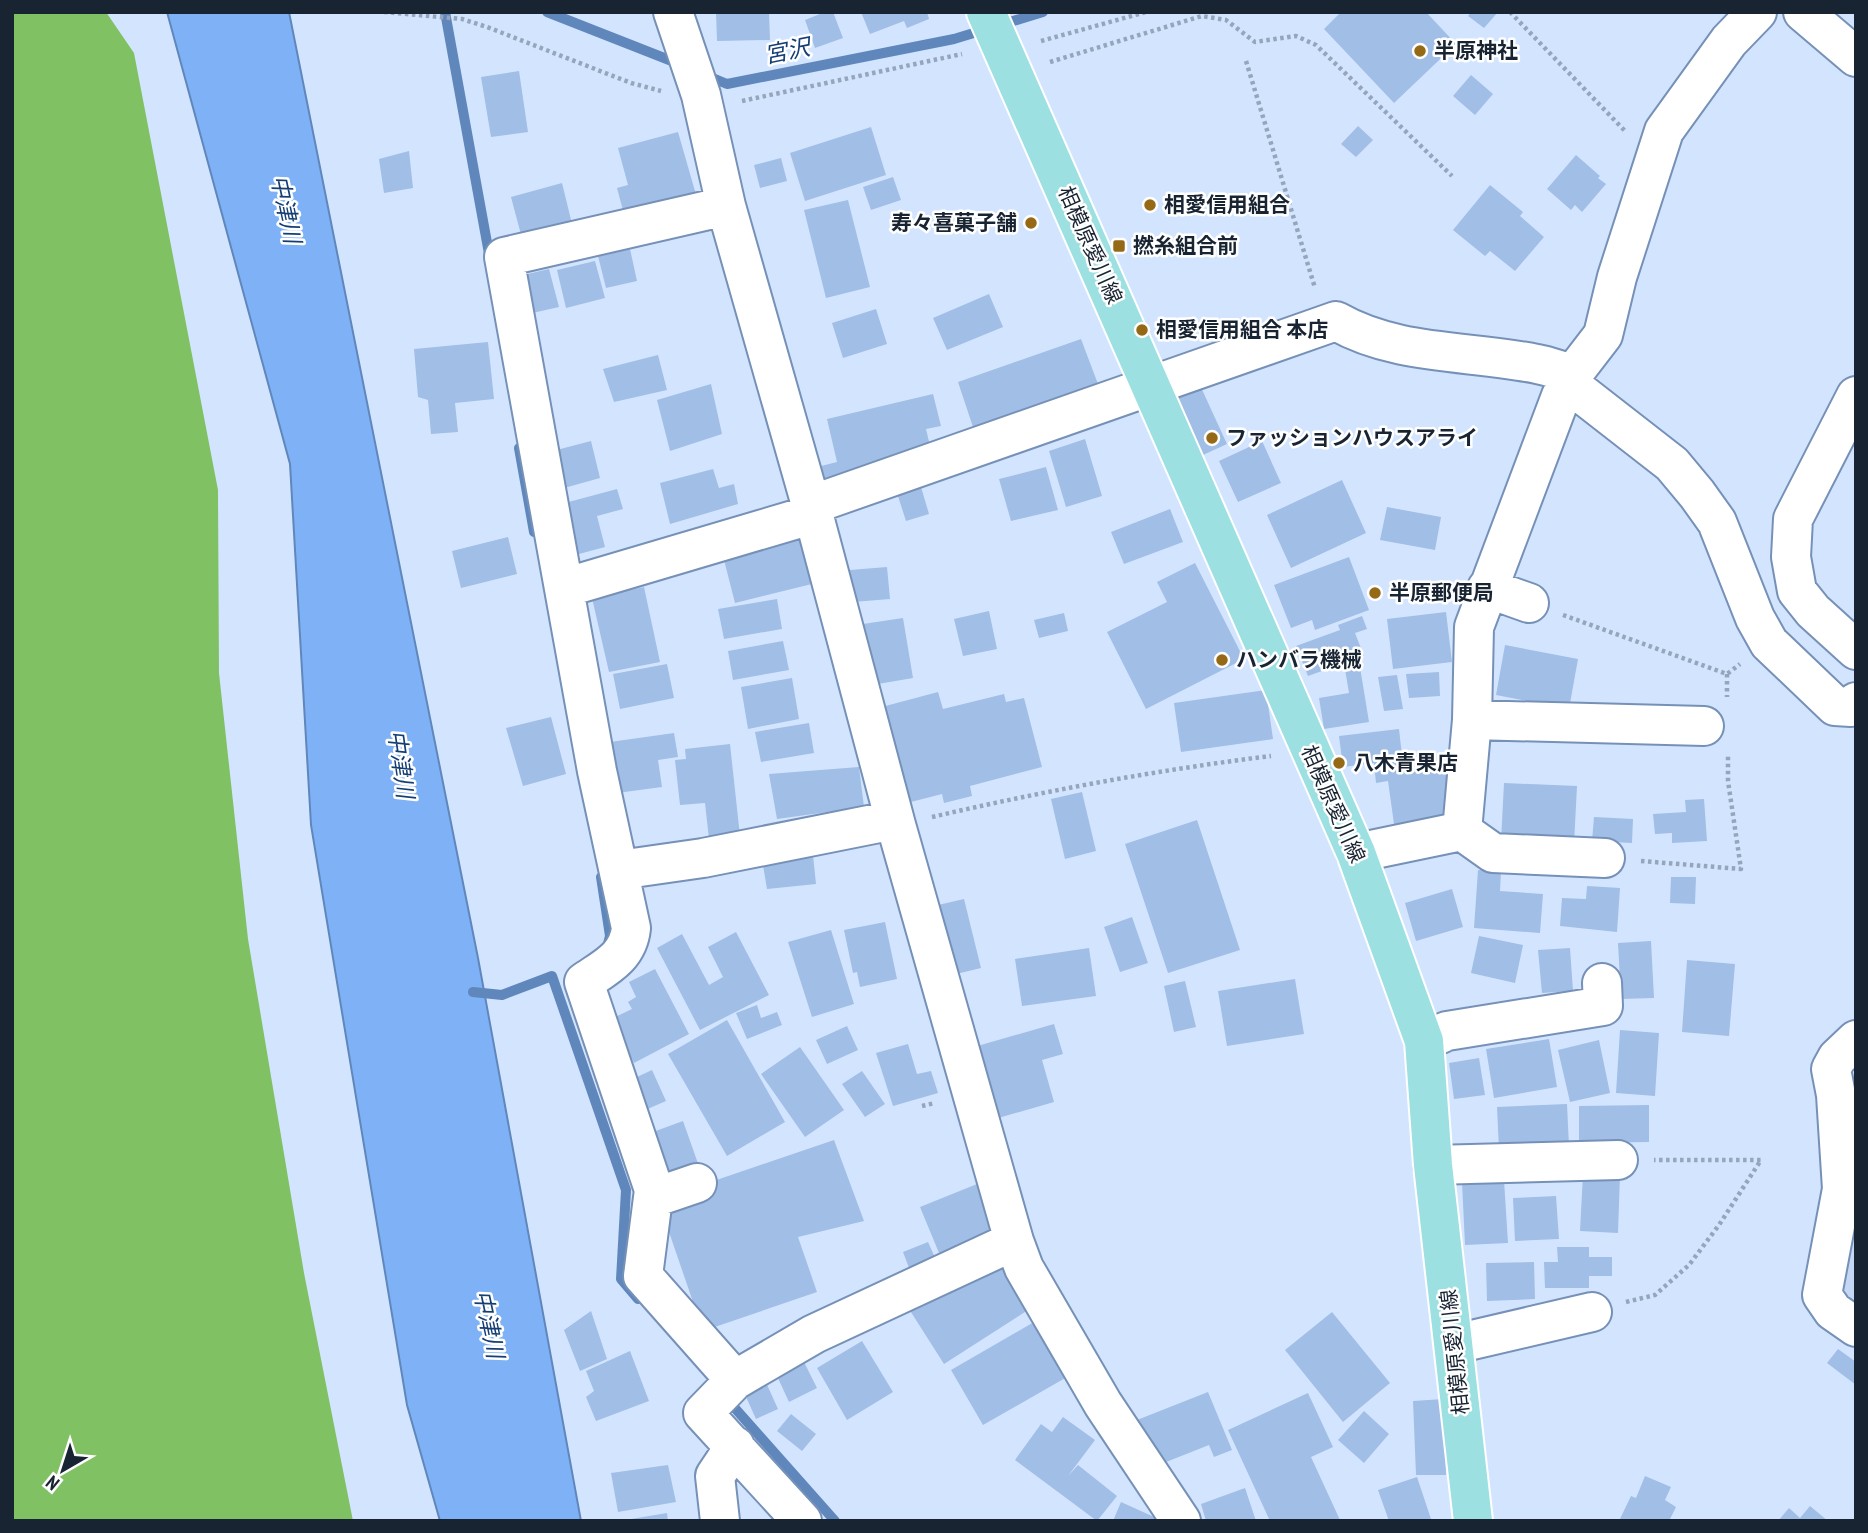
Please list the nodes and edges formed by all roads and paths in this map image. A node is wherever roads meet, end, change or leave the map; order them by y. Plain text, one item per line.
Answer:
1 (986, 12) edge
2 (1146, 12) edge
3 (1510, 12) edge
4 (1758, 12) edge
5 (1803, 12) edge
6 (676, 21) edge
7 (1856, 57) edge
8 (1246, 61) dead end
9 (1008, 63) junction
10 (1654, 162) junction
11 (1452, 176) dead end
12 (726, 206) junction
13 (1336, 321) junction
14 (1571, 379) junction
15 (1152, 386) junction
16 (1856, 396) edge
17 (812, 510) junction
18 (564, 587) junction
19 (1487, 588) junction
20 (1529, 603) joint
21 (1769, 643) junction
22 (1856, 650) edge
23 (1727, 674) junction
24 (1856, 702) edge
25 (1472, 720) junction
26 (1720, 727) junction
27 (1310, 751) junction
28 (896, 825) junction
29 (1462, 831) junction
30 (1356, 853) junction
31 (1605, 858) joint
32 (619, 870) junction
33 (1602, 983) dead end
34 (1856, 1040) edge
35 (1424, 1041) junction
36 (1618, 1160) joint
37 (1433, 1165) junction
38 (697, 1183) dead end
39 (653, 1198) junction
40 (1014, 1241) junction
41 (1592, 1312) joint
42 (1856, 1327) edge
43 (1455, 1344) junction
44 (735, 1380) junction
45 (735, 1446) junction
46 (720, 1521) edge
47 (802, 1521) edge
48 (1181, 1521) edge
49 (1473, 1521) edge

1 - 9 main road, 相模原愛川線
2 - 9 path
3 - 10 path
4 - 10 street
5 - 7 street
6 - 12 street
8 - 13 path
9 - 11 path
9 - 15 main road, 相模原愛川線
10 - 14 street
12 - 17 street
12 - 18 street
13 - 14 street
13 - 15 street
14 - 19 street
14 - 21 street
15 - 17 street
15 - 27 main road, 相模原愛川線
16 - 22 street
17 - 18 street
17 - 28 street
18 - 32 street
19 - 20 street
19 - 25 street
20 - 23 path
21 - 23 path
21 - 24 street
23 - 26 path
25 - 26 street
25 - 29 street
26 - 31 path
27 - 28 path
27 - 30 main road, 相模原愛川線
28 - 32 street
28 - 40 street
29 - 30 street
29 - 31 street
30 - 35 main road, 相模原愛川線
32 - 39 street
33 - 35 street
34 - 42 street
35 - 37 main road, 相模原愛川線
36 - 37 street
36 - 41 path
37 - 43 main road, 相模原愛川線
38 - 39 street
39 - 44 street
40 - 44 street
40 - 48 street
41 - 43 street
43 - 49 main road, 相模原愛川線
44 - 45 street
45 - 46 street
45 - 47 street

